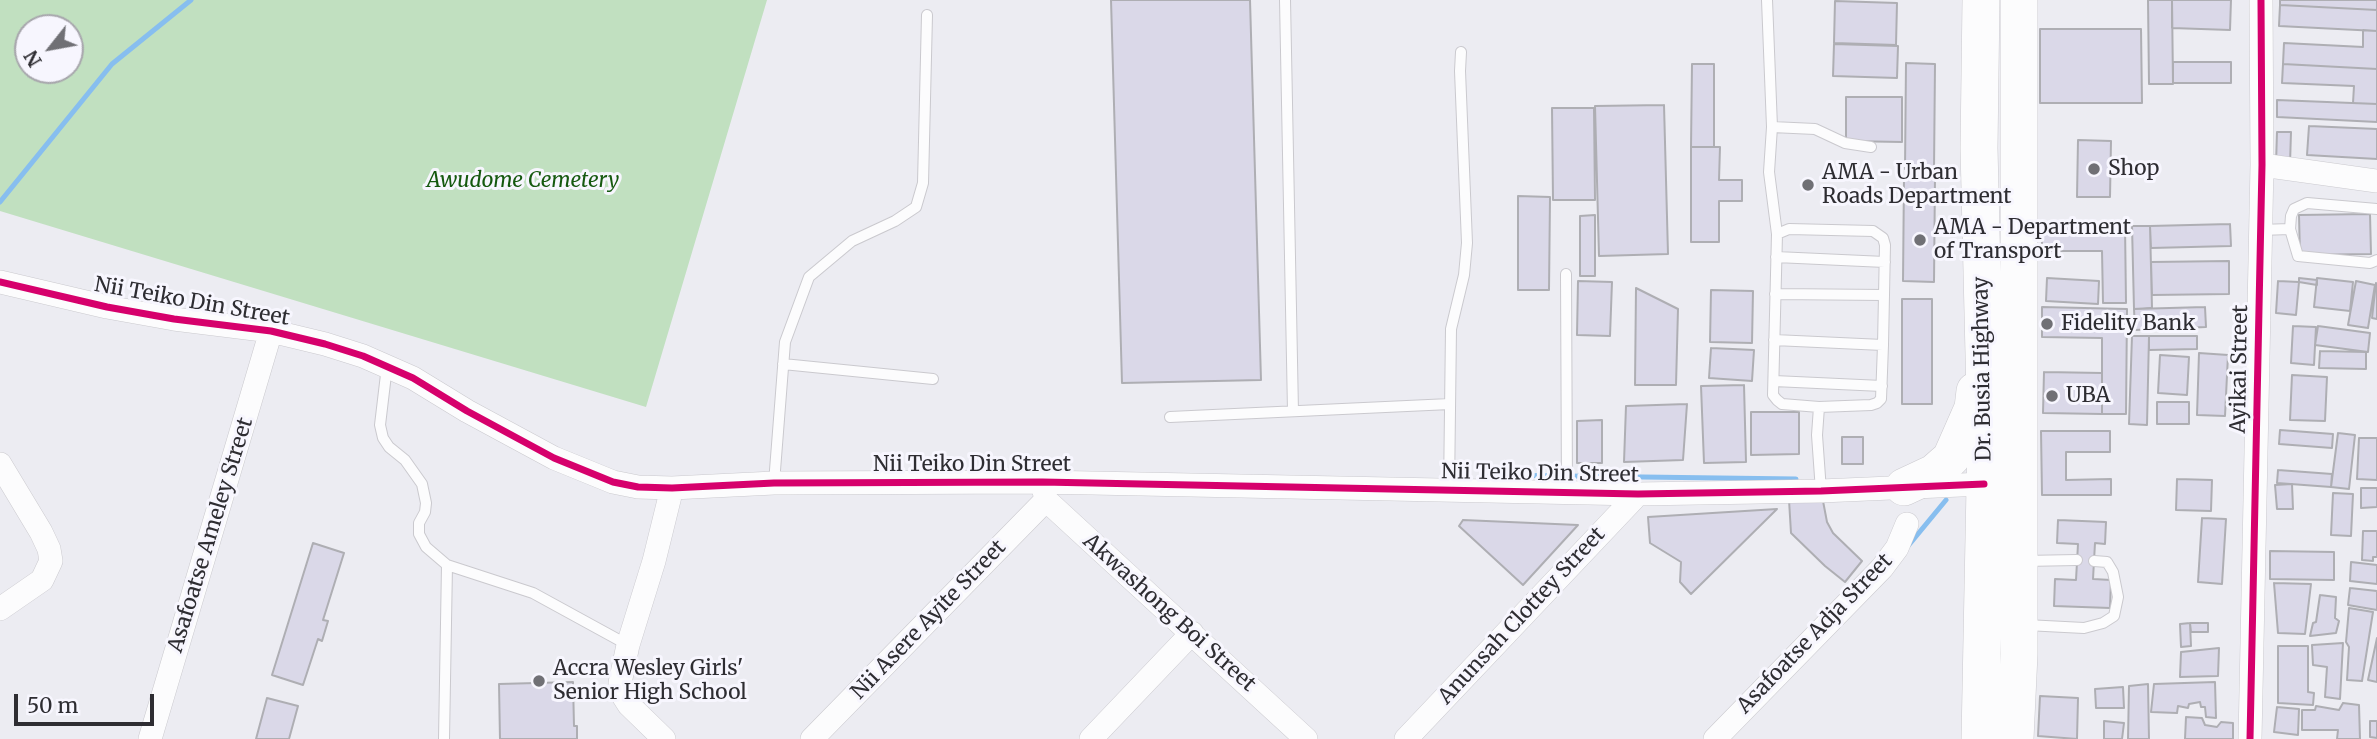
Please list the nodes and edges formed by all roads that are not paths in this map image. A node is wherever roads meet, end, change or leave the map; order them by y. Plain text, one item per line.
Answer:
1 (1285, 0) edge
2 (1767, 0) edge
3 (1981, 0) edge
4 (2019, 0) edge
5 (2261, 0) edge
6 (928, 15) dead end
7 (1461, 52) dead end
8 (1772, 127) junction
9 (1871, 147) dead end
10 (2262, 165) junction
11 (2377, 181) edge
12 (2377, 209) edge
13 (2290, 229) junction
14 (2260, 230) junction
15 (1777, 234) junction
16 (1776, 257) junction
17 (2377, 260) edge
18 (1885, 262) junction
19 (1566, 274) dead end
20 (0, 282) edge
21 (1775, 294) junction
22 (1884, 295) junction
23 (271, 331) junction
24 (1774, 340) junction
25 (1884, 345) junction
26 (1983, 349) junction
27 (783, 364) junction
28 (388, 365) junction
29 (933, 379) dead end
30 (1774, 381) junction
31 (1882, 386) junction
32 (1450, 404) junction
33 (1819, 407) junction
34 (1293, 411) junction
35 (1170, 417) dead end
36 (2019, 461) junction
37 (0, 464) edge
38 (774, 482) junction
39 (1984, 484) junction
40 (1903, 487) junction
41 (672, 488) junction
42 (1044, 491) junction
43 (1449, 491) junction
44 (1821, 491) junction
45 (1567, 492) junction
46 (1638, 494) junction
47 (1907, 524) dead end
48 (2077, 560) dead end
49 (2020, 561) junction
50 (2094, 561) dead end
51 (447, 565) junction
52 (0, 609) edge
53 (2019, 625) junction
54 (1192, 633) junction
55 (628, 645) junction
56 (2015, 726) edge
57 (150, 739) edge
58 (444, 739) edge
59 (664, 739) edge
60 (812, 739) edge
61 (1091, 739) edge
62 (1306, 739) edge
63 (1406, 739) edge
64 (1715, 739) edge
65 (1980, 739) edge
66 (2250, 739) edge

1 - 34 lane
2 - 8 lane
3 - 26 highway, Dr. Busia Highway
4 - 36 highway, Dr. Busia Highway
5 - 10 street, Ayikai Street
6 - 27 lane
7 - 32 lane
8 - 9 lane
8 - 15 lane
10 - 11 street
10 - 14 street, Ayikai Street
12 - 13 lane
13 - 14 lane
13 - 17 lane
14 - 66 street, Ayikai Street
15 - 16 lane
15 - 18 lane
16 - 18 lane
16 - 21 lane
18 - 22 lane
19 - 45 lane
20 - 23 street, Nii Teiko Din Street
21 - 22 lane
21 - 24 lane
22 - 25 lane
23 - 28 street, Nii Teiko Din Street
23 - 57 street, Asafoatse Ameley Street
24 - 25 lane
24 - 30 lane
25 - 31 lane
26 - 39 highway, Dr. Busia Highway
26 - 40 highway
27 - 29 lane
27 - 38 lane
28 - 41 street, Nii Teiko Din Street
28 - 51 lane
30 - 31 lane
30 - 33 lane
31 - 33 lane
32 - 34 lane
32 - 43 lane
33 - 44 lane
34 - 35 lane
36 - 49 highway, Dr. Busia Highway
36 - 56 highway
37 - 52 street
38 - 41 street, Nii Teiko Din Street
38 - 42 street, Nii Teiko Din Street
39 - 40 street, Nii Teiko Din Street
39 - 65 highway, Dr. Busia Highway
40 - 44 street, Nii Teiko Din Street
41 - 55 street
42 - 43 street, Nii Teiko Din Street
42 - 54 street, Akwashong Boi Street
42 - 60 street, Nii Asere Ayite Street
43 - 45 street, Nii Teiko Din Street
44 - 46 street, Nii Teiko Din Street
45 - 46 street, Nii Teiko Din Street
46 - 63 street, Anunsah Clottey Street
47 - 64 street, Asafoatse Adja Street
48 - 49 lane
49 - 53 highway, Dr. Busia Highway
50 - 53 lane
51 - 55 lane
51 - 58 lane
53 - 56 highway, Dr. Busia Highway
54 - 61 street
54 - 62 street, Akwashong Boi Street
55 - 59 street

